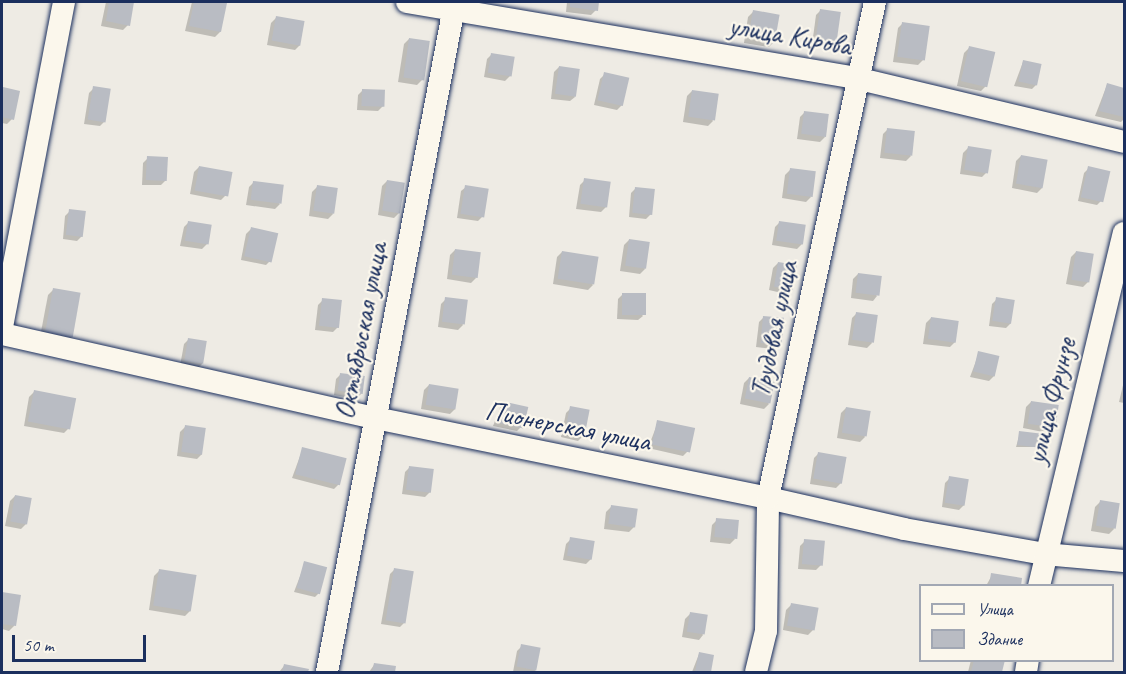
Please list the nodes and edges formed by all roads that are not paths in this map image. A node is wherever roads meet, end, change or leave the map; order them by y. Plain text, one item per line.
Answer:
1 (64, 2) edge
2 (407, 2) edge
3 (875, 2) edge
4 (454, 5) edge
5 (860, 79) junction
6 (1125, 142) edge
7 (1125, 233) edge
8 (2, 327) edge
9 (2, 334) edge
10 (375, 418) junction
11 (768, 498) junction
12 (1044, 554) junction
13 (1125, 561) edge
14 (1039, 584) edge
15 (327, 672) edge
16 (756, 672) edge

1 - 8 street
2 - 4 street, улица Кирова
3 - 5 street, Трудовая улица
4 - 5 street, улица Кирова
4 - 10 street, Октябрьская улица
5 - 6 street, улица Кирова
5 - 11 street, Трудовая улица
7 - 12 street, улица Фрунзе
9 - 10 street, Пионерская улица
10 - 11 street, Пионерская улица
10 - 15 street, Октябрьская улица
11 - 12 street, Пионерская улица
11 - 16 street, Трудовая улица
12 - 13 street, Пионерская улица
12 - 14 street, улица Фрунзе

